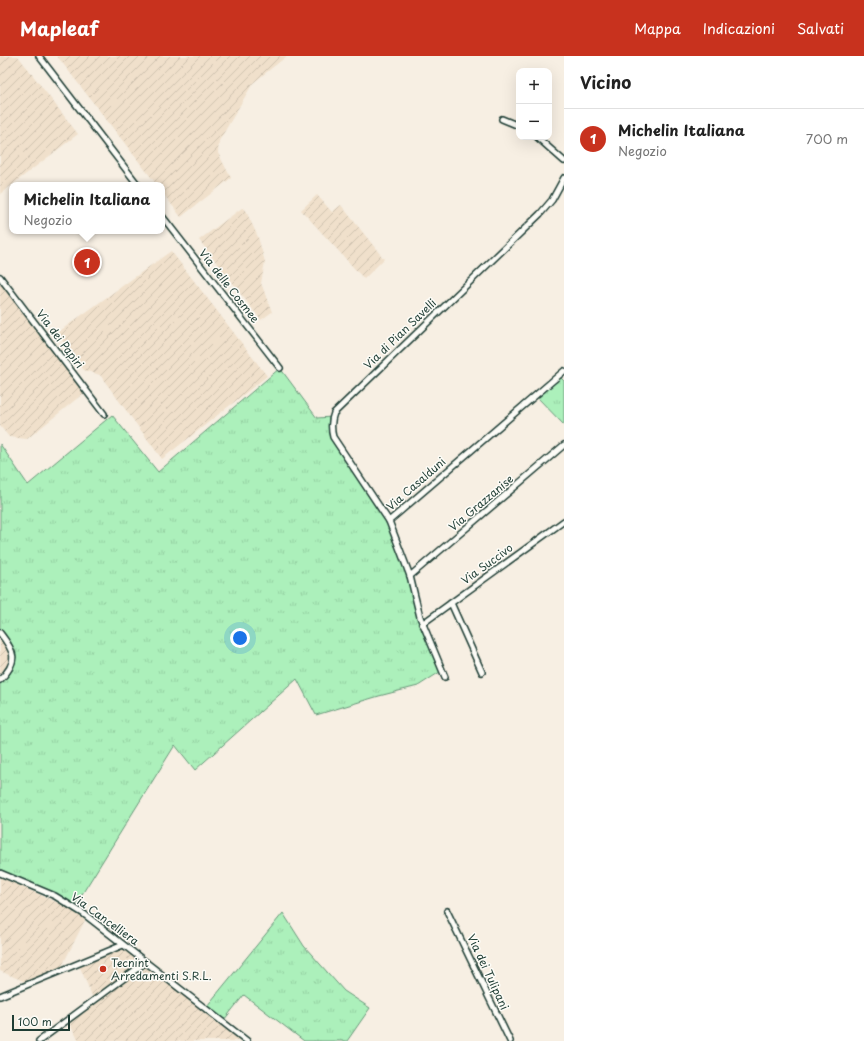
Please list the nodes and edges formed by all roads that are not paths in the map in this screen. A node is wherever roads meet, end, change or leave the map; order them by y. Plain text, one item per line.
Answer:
1 (39, 56) edge
2 (502, 119) dead end
3 (516, 125) edge
4 (540, 140) edge
5 (564, 161) edge
6 (564, 178) edge
7 (136, 182) edge
8 (165, 220) edge
9 (0, 277) edge
10 (280, 368) dead end
11 (564, 371) edge
12 (104, 414) dead end
13 (564, 445) edge
14 (389, 521) junction
15 (564, 521) edge
16 (410, 576) junction
17 (451, 603) junction
18 (422, 624) junction
19 (0, 633) edge
20 (482, 672) dead end
21 (445, 677) dead end
22 (0, 680) edge
23 (0, 873) edge
24 (447, 911) dead end
25 (123, 944) junction
26 (146, 962) junction
27 (0, 996) edge
28 (39, 1041) edge
29 (247, 1041) edge
30 (510, 1041) edge

1 - 7 street
2 - 3 street
4 - 5 street
6 - 14 street, Via di Pian Savelli
8 - 10 street, Via delle Cosmee
9 - 12 street, Via dei Papiri
11 - 14 street, Via Casalduni
13 - 16 street, Via Grazzanise
14 - 16 street, Via Casalduni
15 - 17 street, Via Succivo
16 - 18 street, Via Casalduni
17 - 18 street, Via Succivo
17 - 20 street
18 - 21 street, Via Casalduni
19 - 22 street
23 - 25 street, Via Cancelliera
24 - 30 street, Via dei Tulipani
25 - 26 street, Via Cancelliera
25 - 27 street
26 - 28 street
26 - 29 street, Via Cancelliera

